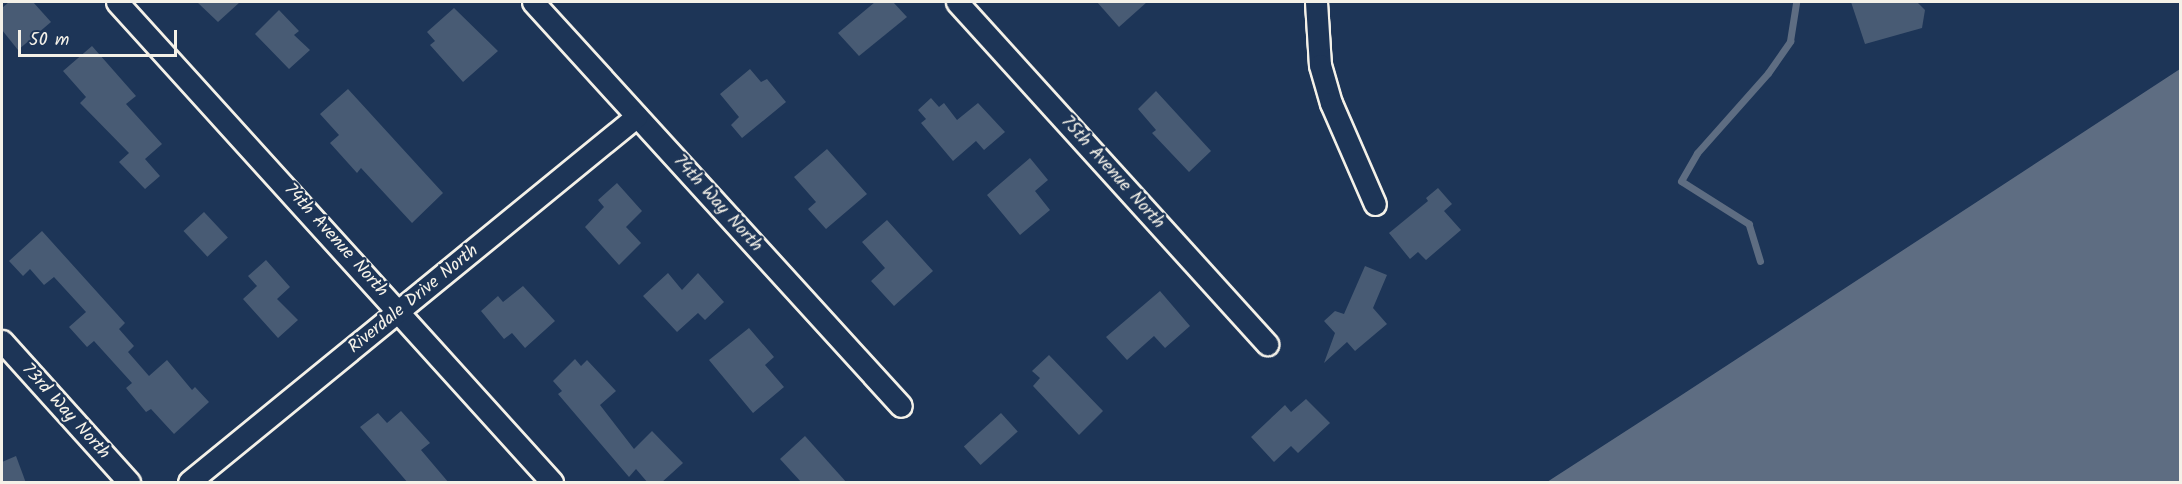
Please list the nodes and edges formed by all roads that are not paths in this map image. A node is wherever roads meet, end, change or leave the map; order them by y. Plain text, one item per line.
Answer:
1 (117, 2) edge
2 (534, 2) edge
3 (957, 2) edge
4 (1316, 2) edge
5 (637, 116) junction
6 (1375, 204) dead end
7 (400, 312) junction
8 (2, 341) edge
9 (1267, 344) dead end
10 (901, 406) dead end
11 (129, 483) edge
12 (189, 483) edge
13 (552, 483) edge

1 - 7 street, 74th Avenue North
2 - 5 street, 74th Way North
3 - 9 street, 75th Avenue North
4 - 6 street
5 - 7 street, Riverdale Drive North
5 - 10 street, 74th Way North
7 - 12 street, Riverdale Drive North
7 - 13 street, 74th Avenue North
8 - 11 street, 73rd Way North

